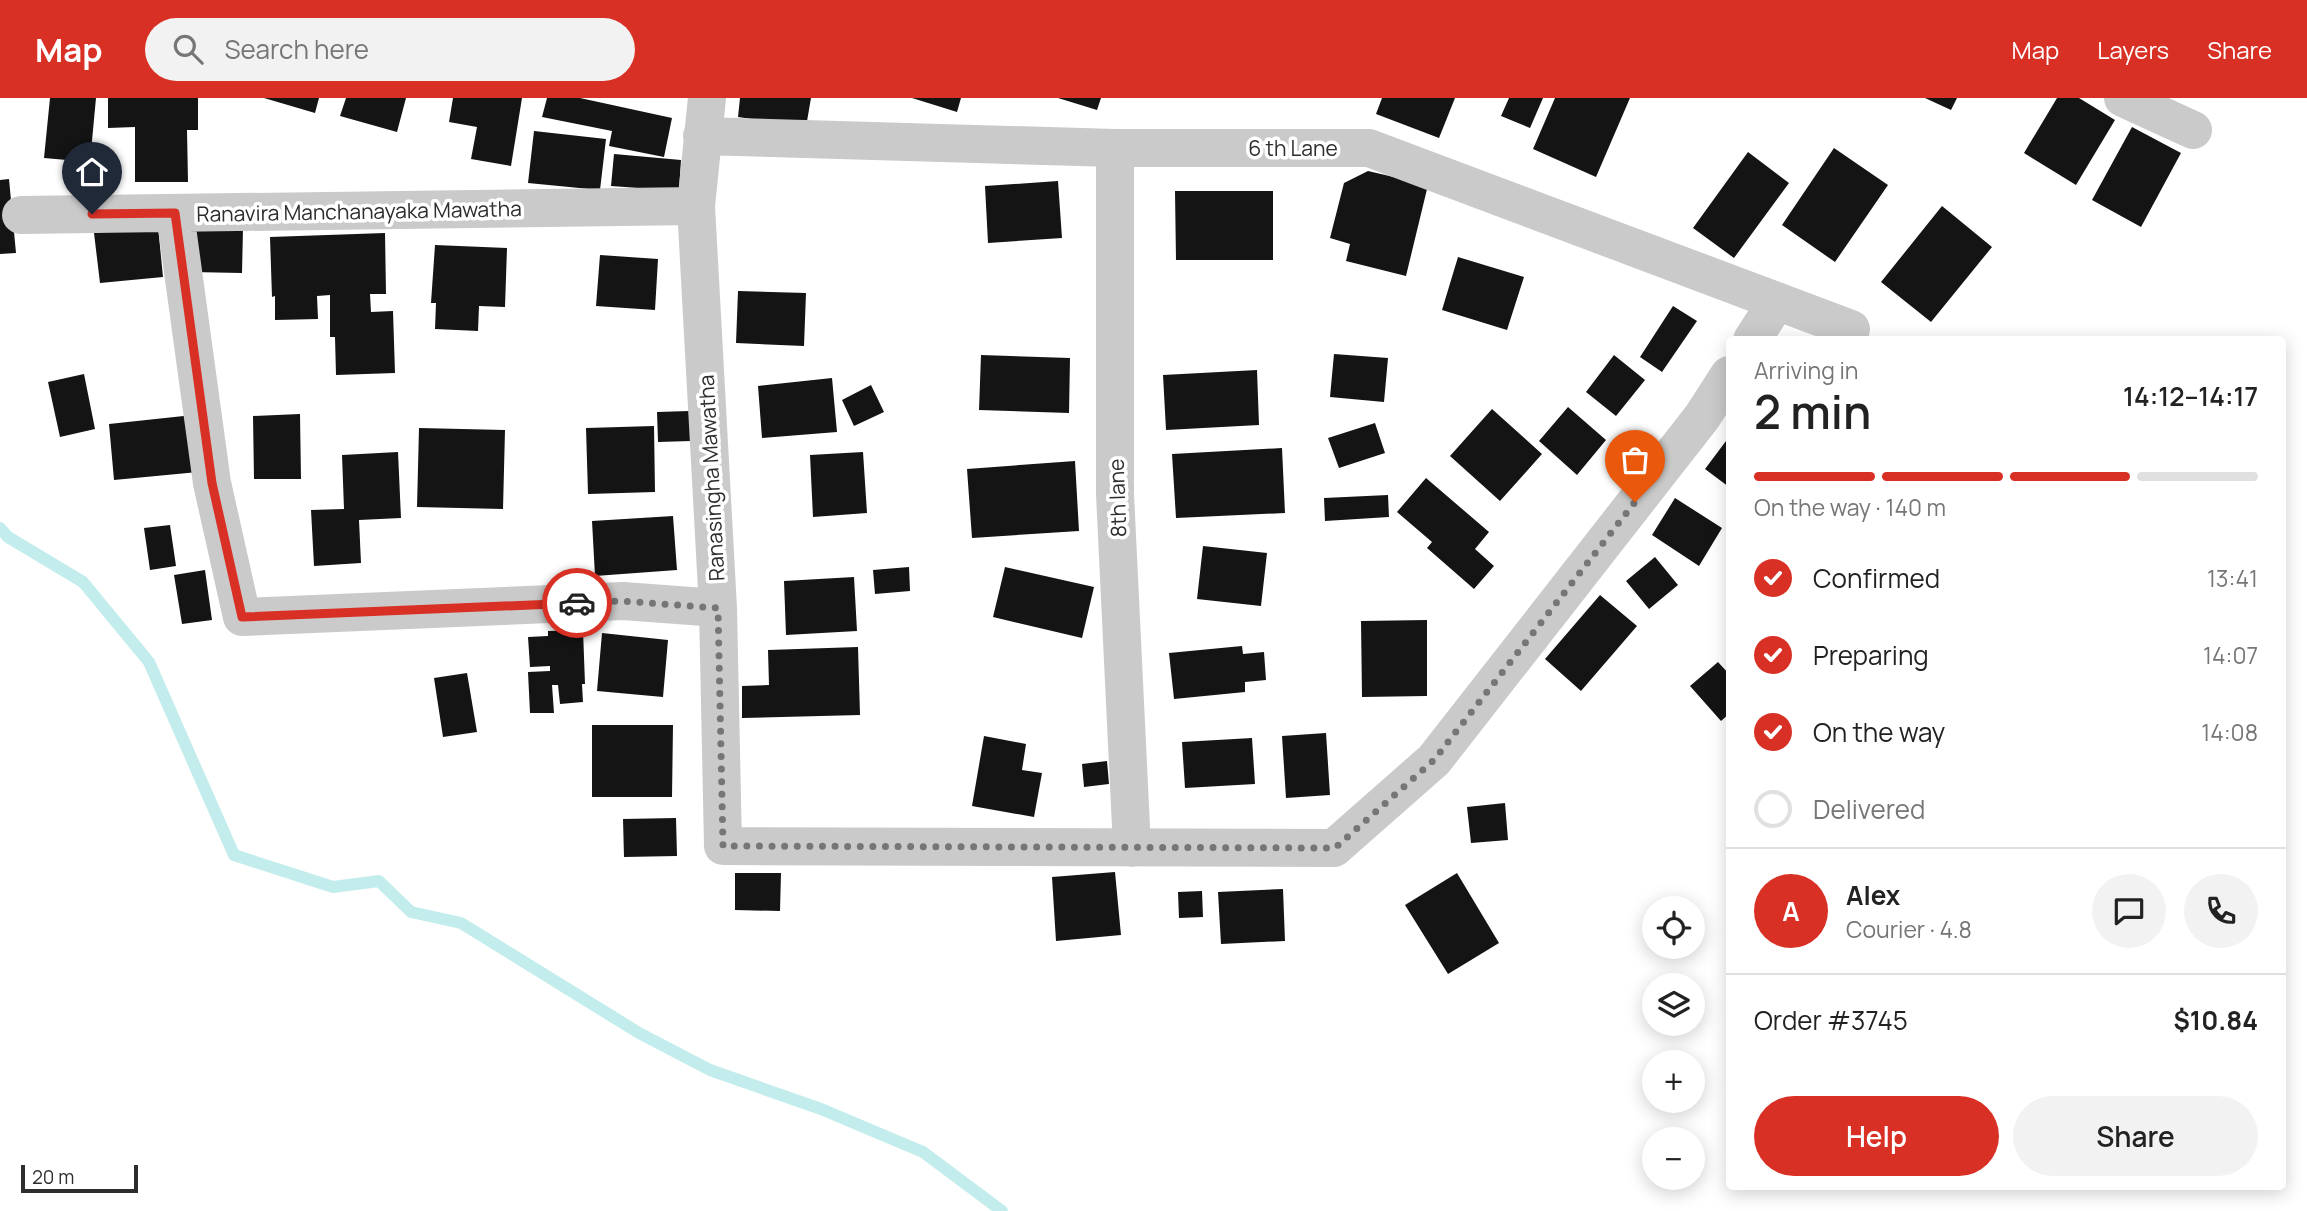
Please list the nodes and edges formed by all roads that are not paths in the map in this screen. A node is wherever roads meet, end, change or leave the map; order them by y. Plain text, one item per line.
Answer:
1 (706, 98) edge
2 (2123, 98) edge
3 (2193, 130) dead end
4 (702, 136) junction
5 (1115, 148) junction
6 (696, 206) junction
7 (175, 213) junction
8 (21, 215) dead end
9 (1777, 301) junction
10 (1851, 329) dead end
11 (1755, 336) edge
12 (1726, 381) edge
13 (718, 608) junction
14 (1132, 848) junction

1 - 4 street, Ranasingha Mawatha
2 - 3 street
4 - 5 street, 6 th Lane
4 - 6 street, Ranasingha Mawatha
5 - 9 street, 6 th Lane
5 - 14 street, 8th lane
6 - 7 street, Ranavira Manchanayaka Mawatha
6 - 13 street, Ranasingha Mawatha
7 - 8 street, Ranavira Manchanayaka Mawatha
7 - 13 street
9 - 10 street, 6 th Lane
9 - 11 street
12 - 14 street, Ranasingha Mawatha
13 - 14 street, Ranasingha Mawatha

